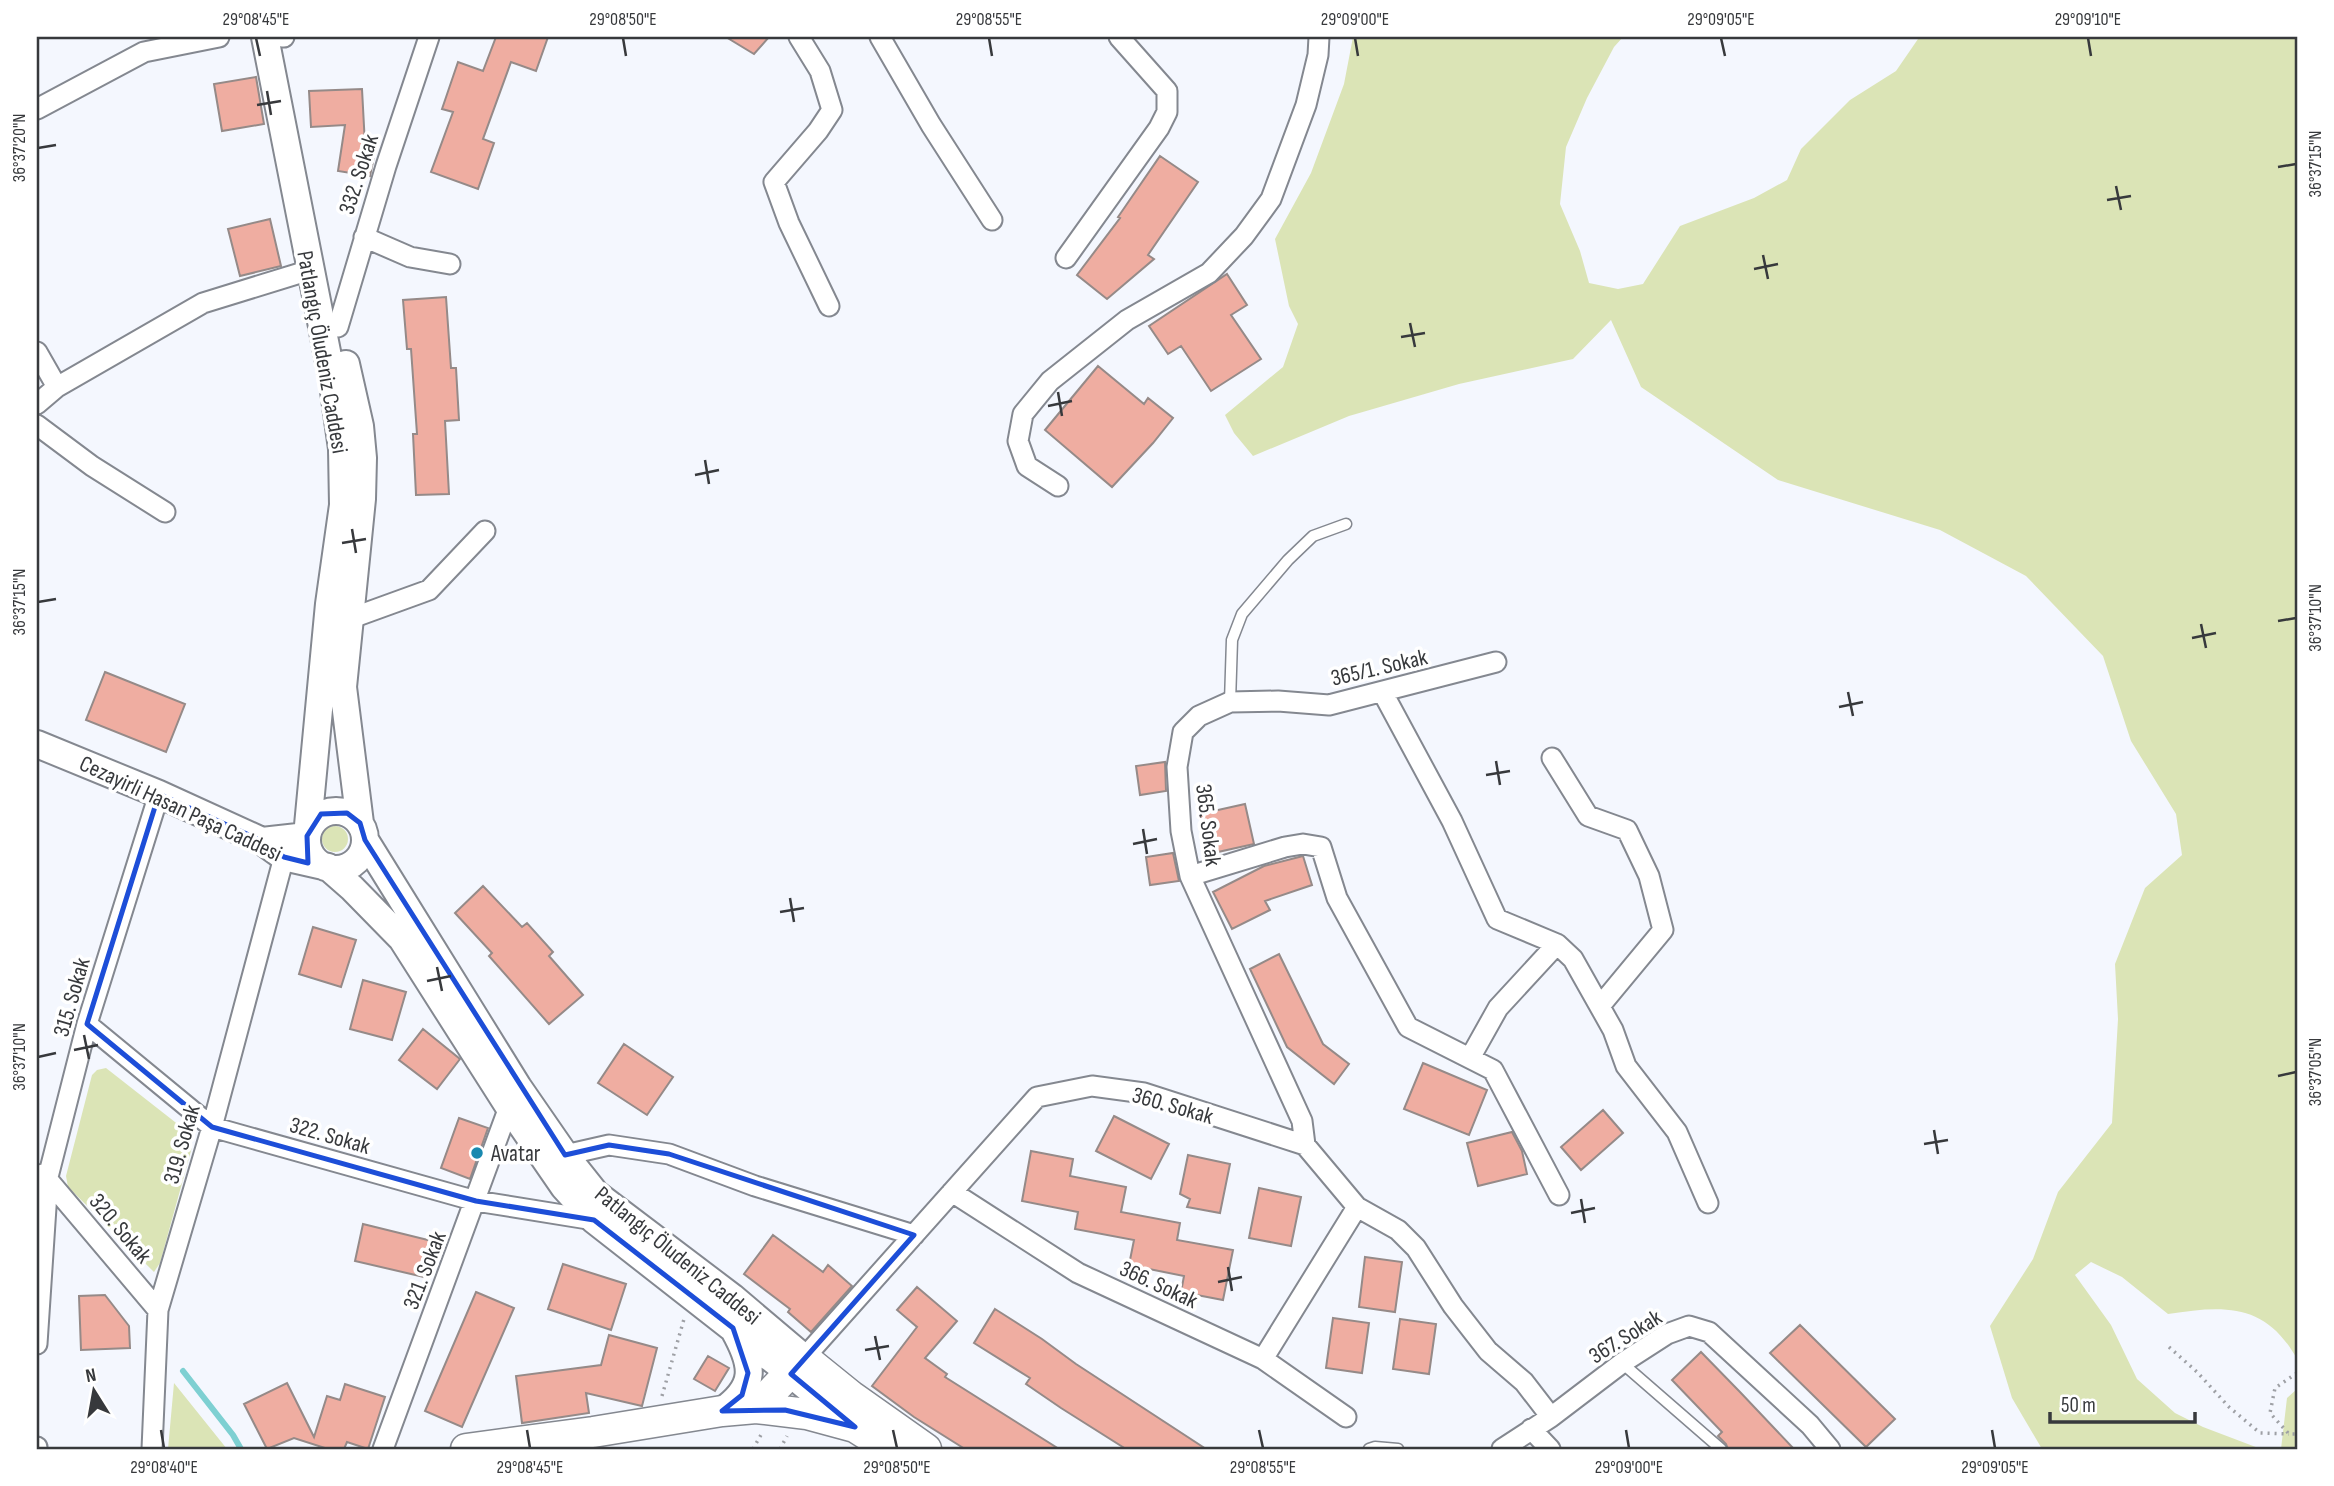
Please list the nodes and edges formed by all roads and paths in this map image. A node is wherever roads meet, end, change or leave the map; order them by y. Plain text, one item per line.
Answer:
1 (219, 37) edge
2 (265, 37) edge
3 (283, 37) edge
4 (429, 37) edge
5 (799, 37) edge
6 (880, 37) edge
7 (1119, 37) edge
8 (1319, 37) edge
9 (37, 109) edge
10 (992, 220) dead end
11 (364, 237) junction
12 (1066, 258) dead end
13 (450, 264) dead end
14 (310, 270) junction
15 (829, 306) dead end
16 (338, 327) junction
17 (37, 352) edge
18 (57, 387) junction
19 (37, 404) edge
20 (37, 425) edge
21 (1058, 486) dead end
22 (165, 512) dead end
23 (1346, 524) dead end
24 (485, 531) dead end
25 (349, 619) junction
26 (1496, 663) dead end
27 (1383, 693) junction
28 (1230, 702) junction
29 (37, 744) edge
30 (1552, 758) dead end
31 (159, 794) junction
32 (363, 831) junction
33 (307, 836) junction
34 (262, 841) junction
35 (284, 857) junction
36 (328, 867) junction
37 (1190, 876) junction
38 (1557, 944) junction
39 (1600, 1006) junction
40 (87, 1024) junction
41 (1470, 1058) junction
42 (509, 1107) junction
43 (212, 1127) junction
44 (1305, 1145) junction
45 (565, 1155) junction
46 (42, 1174) edge
47 (952, 1192) junction
48 (1559, 1195) dead end
49 (476, 1201) junction
50 (1708, 1203) dead end
51 (1357, 1207) junction
52 (594, 1220) junction
53 (914, 1235) junction
54 (691, 1296) junction
55 (158, 1310) junction
56 (733, 1328) junction
57 (37, 1344) edge
58 (2169, 1347) dead end
59 (1263, 1359) junction
60 (1622, 1363) junction
61 (798, 1366) junction
62 (2297, 1373) edge
63 (722, 1411) junction
64 (1346, 1417) dead end
65 (1551, 1417) junction
66 (759, 1420) junction
67 (655, 1422) junction
68 (855, 1427) junction
69 (1531, 1429) junction
70 (788, 1434) dead end
71 (2289, 1434) junction
72 (2297, 1434) edge
73 (600, 1441) edge
74 (152, 1449) edge
75 (383, 1449) edge
76 (466, 1449) edge
77 (753, 1449) edge
78 (780, 1449) edge
79 (890, 1449) edge
80 (926, 1449) edge
81 (1369, 1449) edge
82 (1398, 1449) edge
83 (1502, 1449) edge
84 (1550, 1449) edge
85 (1721, 1449) edge
86 (1830, 1449) edge

1 - 9 street
2 - 14 main road, Patlangıç Öludeniz Caddesi
3 - 16 main road, Patlangıç Öludeniz Caddesi
4 - 11 street, 332. Sokak
5 - 15 street
6 - 10 street
7 - 12 street
8 - 21 street
11 - 13 street
11 - 16 street, 332. Sokak
14 - 18 street
14 - 33 main road, Patlangıç Öludeniz Caddesi
16 - 25 main road, Patlangıç Öludeniz Caddesi
17 - 18 street
18 - 19 street
20 - 22 street
23 - 28 lane
24 - 25 street
25 - 32 main road, Patlangıç Öludeniz Caddesi
26 - 27 street, 365/1. Sokak
27 - 28 street, 365/1. Sokak
27 - 38 street
28 - 37 street, 365. Sokak
29 - 31 main road, Cezayirli Hasan Paşa Caddesi
30 - 39 street
31 - 34 main road, Cezayirli Hasan Paşa Caddesi
31 - 40 street, 315. Sokak
32 - 33 main road
32 - 36 main road
32 - 45 main road, Patlangıç Öludeniz Caddesi
33 - 34 main road
33 - 36 main road
34 - 35 main road, Cezayirli Hasan Paşa Caddesi
35 - 36 main road, Cezayirli Hasan Paşa Caddesi
35 - 43 street, 319. Sokak
36 - 42 main road, Patlangıç Öludeniz Caddesi
37 - 41 street
37 - 44 street, 365. Sokak
38 - 39 street
38 - 41 street
39 - 50 street
40 - 43 street, 322. Sokak
40 - 46 street, 315. Sokak
41 - 48 street
42 - 49 street, 321. Sokak
42 - 52 main road, Patlangıç Öludeniz Caddesi
43 - 49 street, 322. Sokak
43 - 55 street, 319. Sokak
44 - 47 street, 360. Sokak
44 - 51 street
45 - 53 street
45 - 61 main road, Patlangıç Öludeniz Caddesi
46 - 55 street, 320. Sokak
46 - 57 street, 315. Sokak
47 - 53 street, 360. Sokak
47 - 59 street, 366. Sokak
49 - 52 street, 322. Sokak
49 - 75 street, 321. Sokak
51 - 59 street
51 - 65 street
52 - 54 main road, Patlangıç Öludeniz Caddesi
53 - 61 street, 360. Sokak
54 - 56 main road, Patlangıç Öludeniz Caddesi
54 - 67 path
55 - 74 street, 319. Sokak
56 - 61 main road, Patlangıç Öludeniz Caddesi
56 - 63 main road
58 - 71 path
59 - 64 street, 366. Sokak
60 - 65 street, 367. Sokak
60 - 85 lane
60 - 86 street, 367. Sokak
61 - 66 main road
61 - 68 main road, Patlangıç Öludeniz Caddesi
61 - 80 main road, Patlangıç Öludeniz Caddesi
62 - 71 path
63 - 66 main road
63 - 67 main road
65 - 69 street, 367. Sokak
66 - 68 main road
66 - 77 path
67 - 73 main road
68 - 79 main road, Patlangıç Öludeniz Caddesi
69 - 83 street, 367. Sokak
69 - 84 street
70 - 78 path
71 - 72 path
73 - 76 main road
81 - 82 lane

